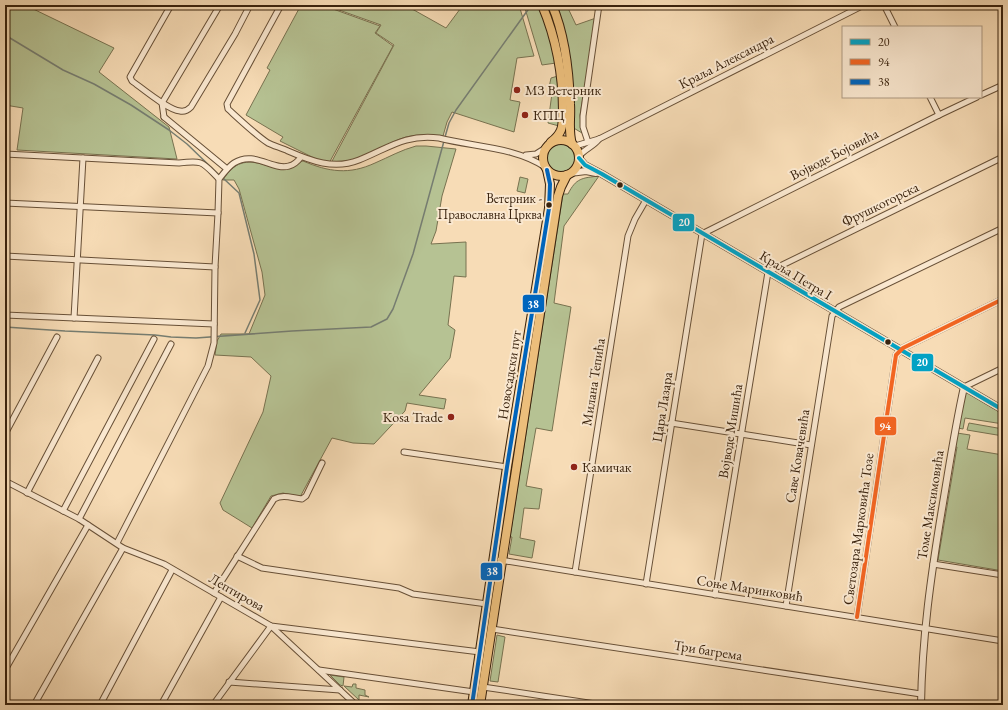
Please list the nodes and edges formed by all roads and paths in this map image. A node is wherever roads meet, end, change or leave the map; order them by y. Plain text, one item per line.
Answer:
1 (171, 5) edge
2 (220, 5) edge
3 (250, 5) edge
4 (281, 5) edge
5 (542, 5) edge
6 (552, 5) edge
7 (599, 5) edge
8 (864, 5) edge
9 (884, 5) edge
10 (894, 26) edge
11 (1003, 85) edge
12 (982, 95) edge
13 (930, 98) edge
14 (975, 98) edge
15 (162, 103) junction
16 (171, 107) junction
17 (939, 115) junction
18 (164, 117) junction
19 (599, 139) junction
20 (588, 142) junction
21 (549, 144) junction
22 (573, 145) junction
23 (5, 154) edge
24 (519, 155) junction
25 (302, 157) junction
26 (579, 157) junction
27 (1003, 157) edge
28 (82, 158) junction
29 (546, 168) junction
30 (227, 169) junction
31 (568, 174) junction
32 (602, 174) junction
33 (220, 177) junction
34 (646, 200) junction
35 (5, 203) edge
36 (80, 206) junction
37 (218, 213) junction
38 (1003, 228) edge
39 (702, 234) junction
40 (5, 256) edge
41 (77, 260) junction
42 (215, 267) junction
43 (768, 272) junction
44 (1003, 299) edge
45 (834, 311) junction
46 (5, 315) edge
47 (74, 318) junction
48 (214, 324) junction
49 (57, 337) dead end
50 (154, 340) dead end
51 (171, 344) dead end
52 (900, 350) junction
53 (98, 358) dead end
54 (1003, 368) edge
55 (964, 387) junction
56 (1003, 410) edge
57 (672, 423) junction
58 (742, 433) junction
59 (5, 434) edge
60 (811, 445) junction
61 (404, 452) dead end
62 (322, 463) dead end
63 (507, 467) junction
64 (5, 481) edge
65 (27, 493) junction
66 (63, 511) junction
67 (79, 519) junction
68 (88, 525) junction
69 (117, 543) junction
70 (123, 548) junction
71 (237, 556) junction
72 (493, 559) junction
73 (502, 561) junction
74 (933, 564) junction
75 (172, 570) junction
76 (575, 572) junction
77 (1003, 575) edge
78 (646, 584) junction
79 (214, 593) junction
80 (716, 595) junction
81 (221, 597) junction
82 (487, 604) junction
83 (786, 606) junction
84 (857, 617) junction
85 (271, 626) junction
86 (924, 628) junction
87 (492, 629) junction
88 (1003, 641) edge
89 (480, 652) junction
90 (5, 670) edge
91 (319, 670) junction
92 (229, 682) junction
93 (483, 686) junction
94 (340, 690) junction
95 (474, 692) junction
96 (921, 694) junction
97 (34, 705) edge
98 (100, 705) edge
99 (161, 705) edge
100 (214, 705) edge
101 (356, 705) edge
102 (472, 705) edge
103 (480, 705) edge
104 (602, 705) edge
105 (921, 705) edge

1 - 15 street
2 - 15 street
3 - 16 street
4 - 25 street
5 - 21 main road
6 - 22 main road
7 - 20 street
8 - 19 street, Краља Александра
9 - 10 street
11 - 12 street
13 - 17 street
14 - 17 street, Војводе Бојовића
15 - 16 street
15 - 18 street
16 - 18 street
17 - 39 street, Војводе Бојовића
18 - 30 street
19 - 20 street
19 - 26 street
20 - 22 street
21 - 22 main road
21 - 24 street
21 - 29 main road
22 - 26 main road
23 - 28 street
24 - 25 street
24 - 29 street
25 - 30 street
26 - 31 main road
26 - 32 street, Краља Петра I
27 - 43 street, Фрушкогорска
28 - 33 street
28 - 36 street
29 - 31 main road
29 - 63 main road, Новосадски пут
30 - 33 street
31 - 32 street
31 - 73 main road, Новосадски пут
32 - 34 street, Краља Петра I
33 - 37 street
34 - 39 street, Краља Петра I
34 - 76 street, Милана Тепића
35 - 36 street
36 - 37 street
36 - 41 street
37 - 42 street
38 - 45 street
39 - 43 street, Краља Петра I
39 - 57 street, Цара Лазара
40 - 41 street
41 - 42 street
41 - 47 street
42 - 48 street
43 - 45 street, Краља Петра I
43 - 58 street, Војводе Мишића
44 - 52 street
45 - 52 street, Краља Петра I
45 - 60 street, Саве Ковачевића
46 - 47 street
47 - 48 street
48 - 69 street
49 - 59 street
50 - 66 street
51 - 67 street
52 - 55 street, Краља Петра I
52 - 84 street, Светозара Марковића Тозе
53 - 65 street
54 - 55 street
55 - 56 street, Краља Петра I
55 - 74 street, Томе Максимовића
57 - 58 street
57 - 78 street, Цара Лазара
58 - 60 street
58 - 80 street, Војводе Мишића
60 - 83 street, Саве Ковачевића
61 - 63 street
62 - 71 street
63 - 72 main road, Новосадски пут
64 - 65 street, Лептирова
65 - 66 street, Лептирова
66 - 67 street, Лептирова
67 - 68 street, Лептирова
68 - 69 street, Лептирова
68 - 90 street
69 - 70 street, Лептирова
70 - 75 street, Лептирова
70 - 97 street
71 - 79 street
71 - 82 street
72 - 73 street, Соње Маринковић
72 - 82 main road, Новосадски пут
73 - 76 street, Соње Маринковић
73 - 87 main road, Новосадски пут
74 - 77 street
74 - 86 street, Томе Максимовића
75 - 79 street, Лептирова
75 - 98 street
76 - 78 street, Соње Маринковић
78 - 80 street, Соње Маринковић
79 - 81 street, Лептирова
80 - 83 street, Соње Маринковић
81 - 85 street, Лептирова
81 - 99 street
82 - 89 main road, Новосадски пут
83 - 84 street, Соње Маринковић
84 - 86 street, Соње Маринковић
85 - 89 street, Лептирова
85 - 91 street
85 - 92 street
86 - 88 street, Соње Маринковић
86 - 96 street, Томе Максимовића
87 - 93 main road, Новосадски пут
87 - 96 street, Три багрема
89 - 95 main road, Новосадски пут
91 - 94 street
91 - 95 street
92 - 94 street
92 - 100 street
93 - 103 main road, Новосадски пут
93 - 104 street
94 - 101 street
95 - 102 main road, Новосадски пут
96 - 105 street, Томе Максимовића

